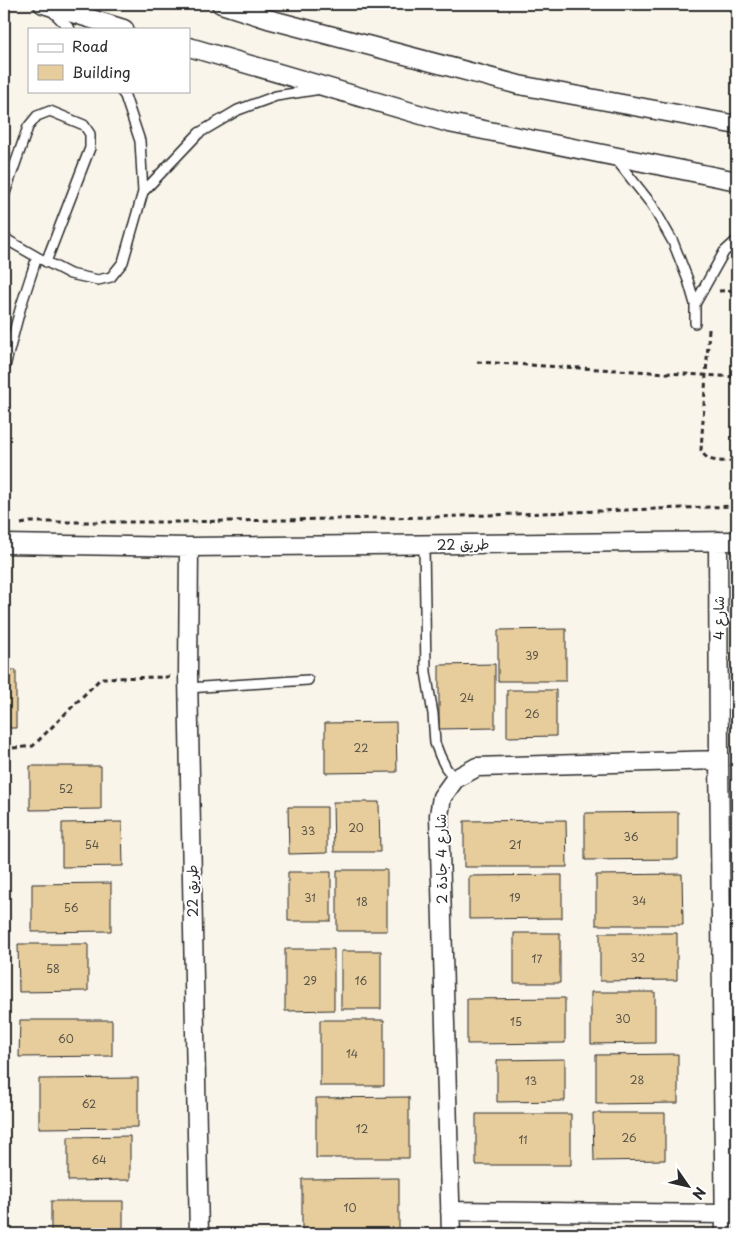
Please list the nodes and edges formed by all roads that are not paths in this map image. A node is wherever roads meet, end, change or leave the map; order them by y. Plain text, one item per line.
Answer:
1 (45, 4) edge
2 (222, 4) edge
3 (69, 28) edge
4 (121, 28) edge
5 (190, 47) edge
6 (330, 88) junction
7 (122, 92) edge
8 (737, 125) edge
9 (614, 157) junction
10 (737, 181) edge
11 (143, 192) junction
12 (4, 196) edge
13 (4, 236) edge
14 (737, 240) edge
15 (42, 259) junction
16 (695, 304) junction
17 (695, 323) dead end
18 (4, 370) edge
19 (718, 541) junction
20 (737, 541) edge
21 (4, 544) edge
22 (424, 545) junction
23 (189, 547) junction
24 (308, 680) dead end
25 (188, 682) junction
26 (719, 760) junction
27 (455, 779) junction
28 (730, 1132) edge
29 (450, 1211) junction
30 (724, 1214) junction
31 (200, 1234) edge
32 (451, 1234) edge
33 (725, 1234) edge

1 - 3 lane
1 - 4 street
2 - 8 street
5 - 6 street
6 - 9 street
6 - 11 lane
7 - 11 lane
9 - 10 street
9 - 16 lane
11 - 15 lane
12 - 15 lane
13 - 15 lane
14 - 16 lane
15 - 18 lane
16 - 17 lane
19 - 20 street, طريق 22
19 - 22 street, طريق 22
19 - 26 street, شارع 4
21 - 23 street, طريق 22
22 - 23 street, طريق 22
22 - 27 lane
23 - 25 street, طريق 22
24 - 25 lane
25 - 31 street, طريق 22
26 - 27 street, شارع 4 جادة 2
26 - 28 street, شارع 4
27 - 29 street, شارع 4 جادة 2
28 - 30 street, شارع 4
29 - 30 street
29 - 32 street, شارع 4 جادة 2
30 - 33 street, شارع 4

